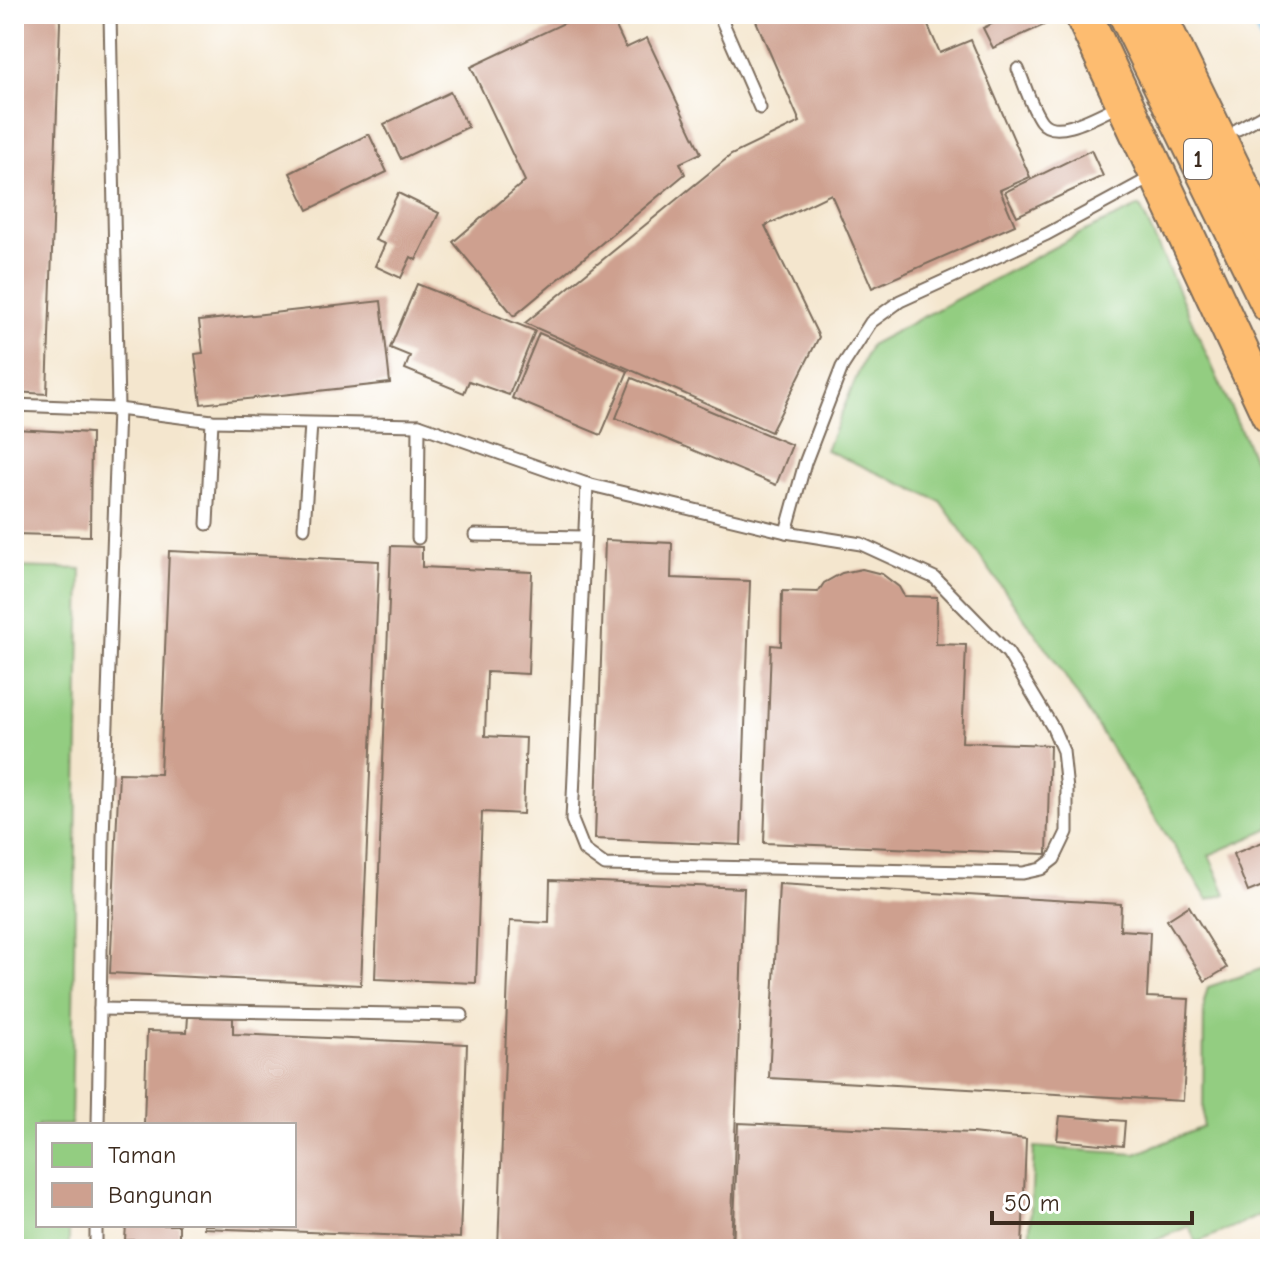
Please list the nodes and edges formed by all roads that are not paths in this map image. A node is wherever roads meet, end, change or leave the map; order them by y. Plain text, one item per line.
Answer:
1 (110, 14) edge
2 (719, 14) edge
3 (1083, 14) edge
4 (1127, 14) edge
5 (1157, 14) edge
6 (1185, 14) edge
7 (1018, 69) dead end
8 (1126, 102) junction
9 (760, 108) dead end
10 (1270, 111) edge
11 (1246, 124) junction
12 (1158, 174) junction
13 (1270, 194) edge
14 (1270, 246) edge
15 (1270, 305) edge
16 (14, 405) edge
17 (118, 409) junction
18 (1270, 415) edge
19 (212, 421) junction
20 (311, 424) junction
21 (419, 425) junction
22 (587, 484) junction
23 (207, 524) dead end
24 (304, 528) dead end
25 (786, 532) junction
26 (475, 535) dead end
27 (584, 537) junction
28 (418, 538) dead end
29 (100, 1009) junction
30 (462, 1015) dead end
31 (98, 1123) edge
32 (96, 1227) edge
33 (96, 1249) edge

1 - 17 lane
2 - 9 lane
3 - 8 highway
4 - 15 highway, 1
5 - 14 highway, 1
6 - 11 highway
7 - 8 lane
8 - 12 highway
10 - 11 lane
11 - 13 highway
12 - 18 highway
12 - 25 lane
16 - 17 lane
17 - 19 lane
17 - 29 lane
19 - 20 lane
19 - 23 lane
20 - 21 lane
20 - 24 lane
21 - 22 lane
21 - 28 lane
22 - 25 lane
22 - 27 lane
25 - 27 lane
26 - 27 lane
29 - 30 lane
29 - 31 lane
32 - 33 lane

